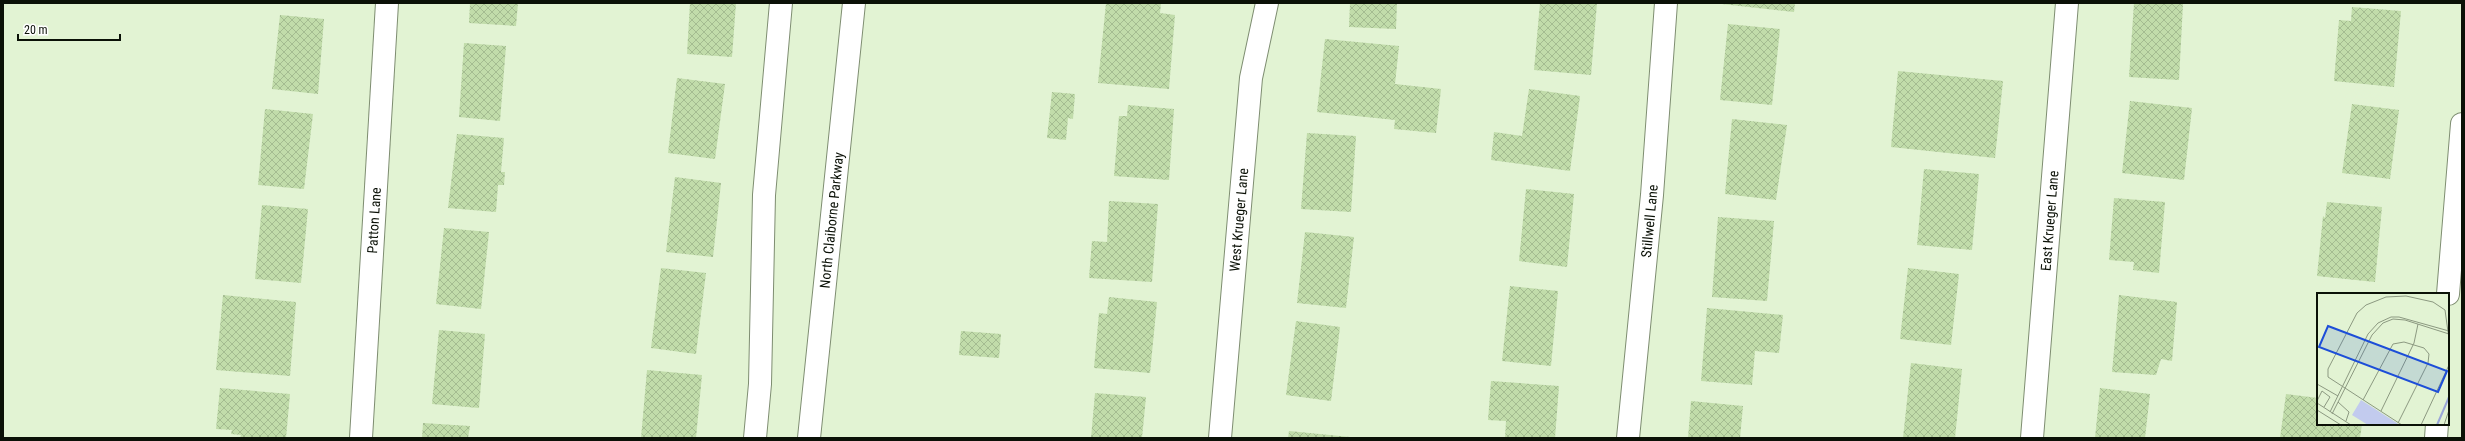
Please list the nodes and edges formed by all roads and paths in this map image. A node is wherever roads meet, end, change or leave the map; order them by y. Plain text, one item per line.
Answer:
1 (387, 3) edge
2 (781, 3) edge
3 (854, 3) edge
4 (1267, 3) edge
5 (1666, 3) edge
6 (2067, 3) edge
7 (2462, 124) edge
8 (2448, 293) edge
9 (2437, 425) edge
10 (361, 438) edge
11 (755, 438) edge
12 (809, 438) edge
13 (1220, 438) edge
14 (1628, 438) edge
15 (2032, 438) edge
16 (2436, 438) edge

1 - 10 street, Patton Lane
2 - 11 street
3 - 12 street, North Claiborne Parkway
4 - 13 street, West Krueger Lane
5 - 14 street, Stillwell Lane
6 - 15 street, East Krueger Lane
7 - 8 street
9 - 16 street

